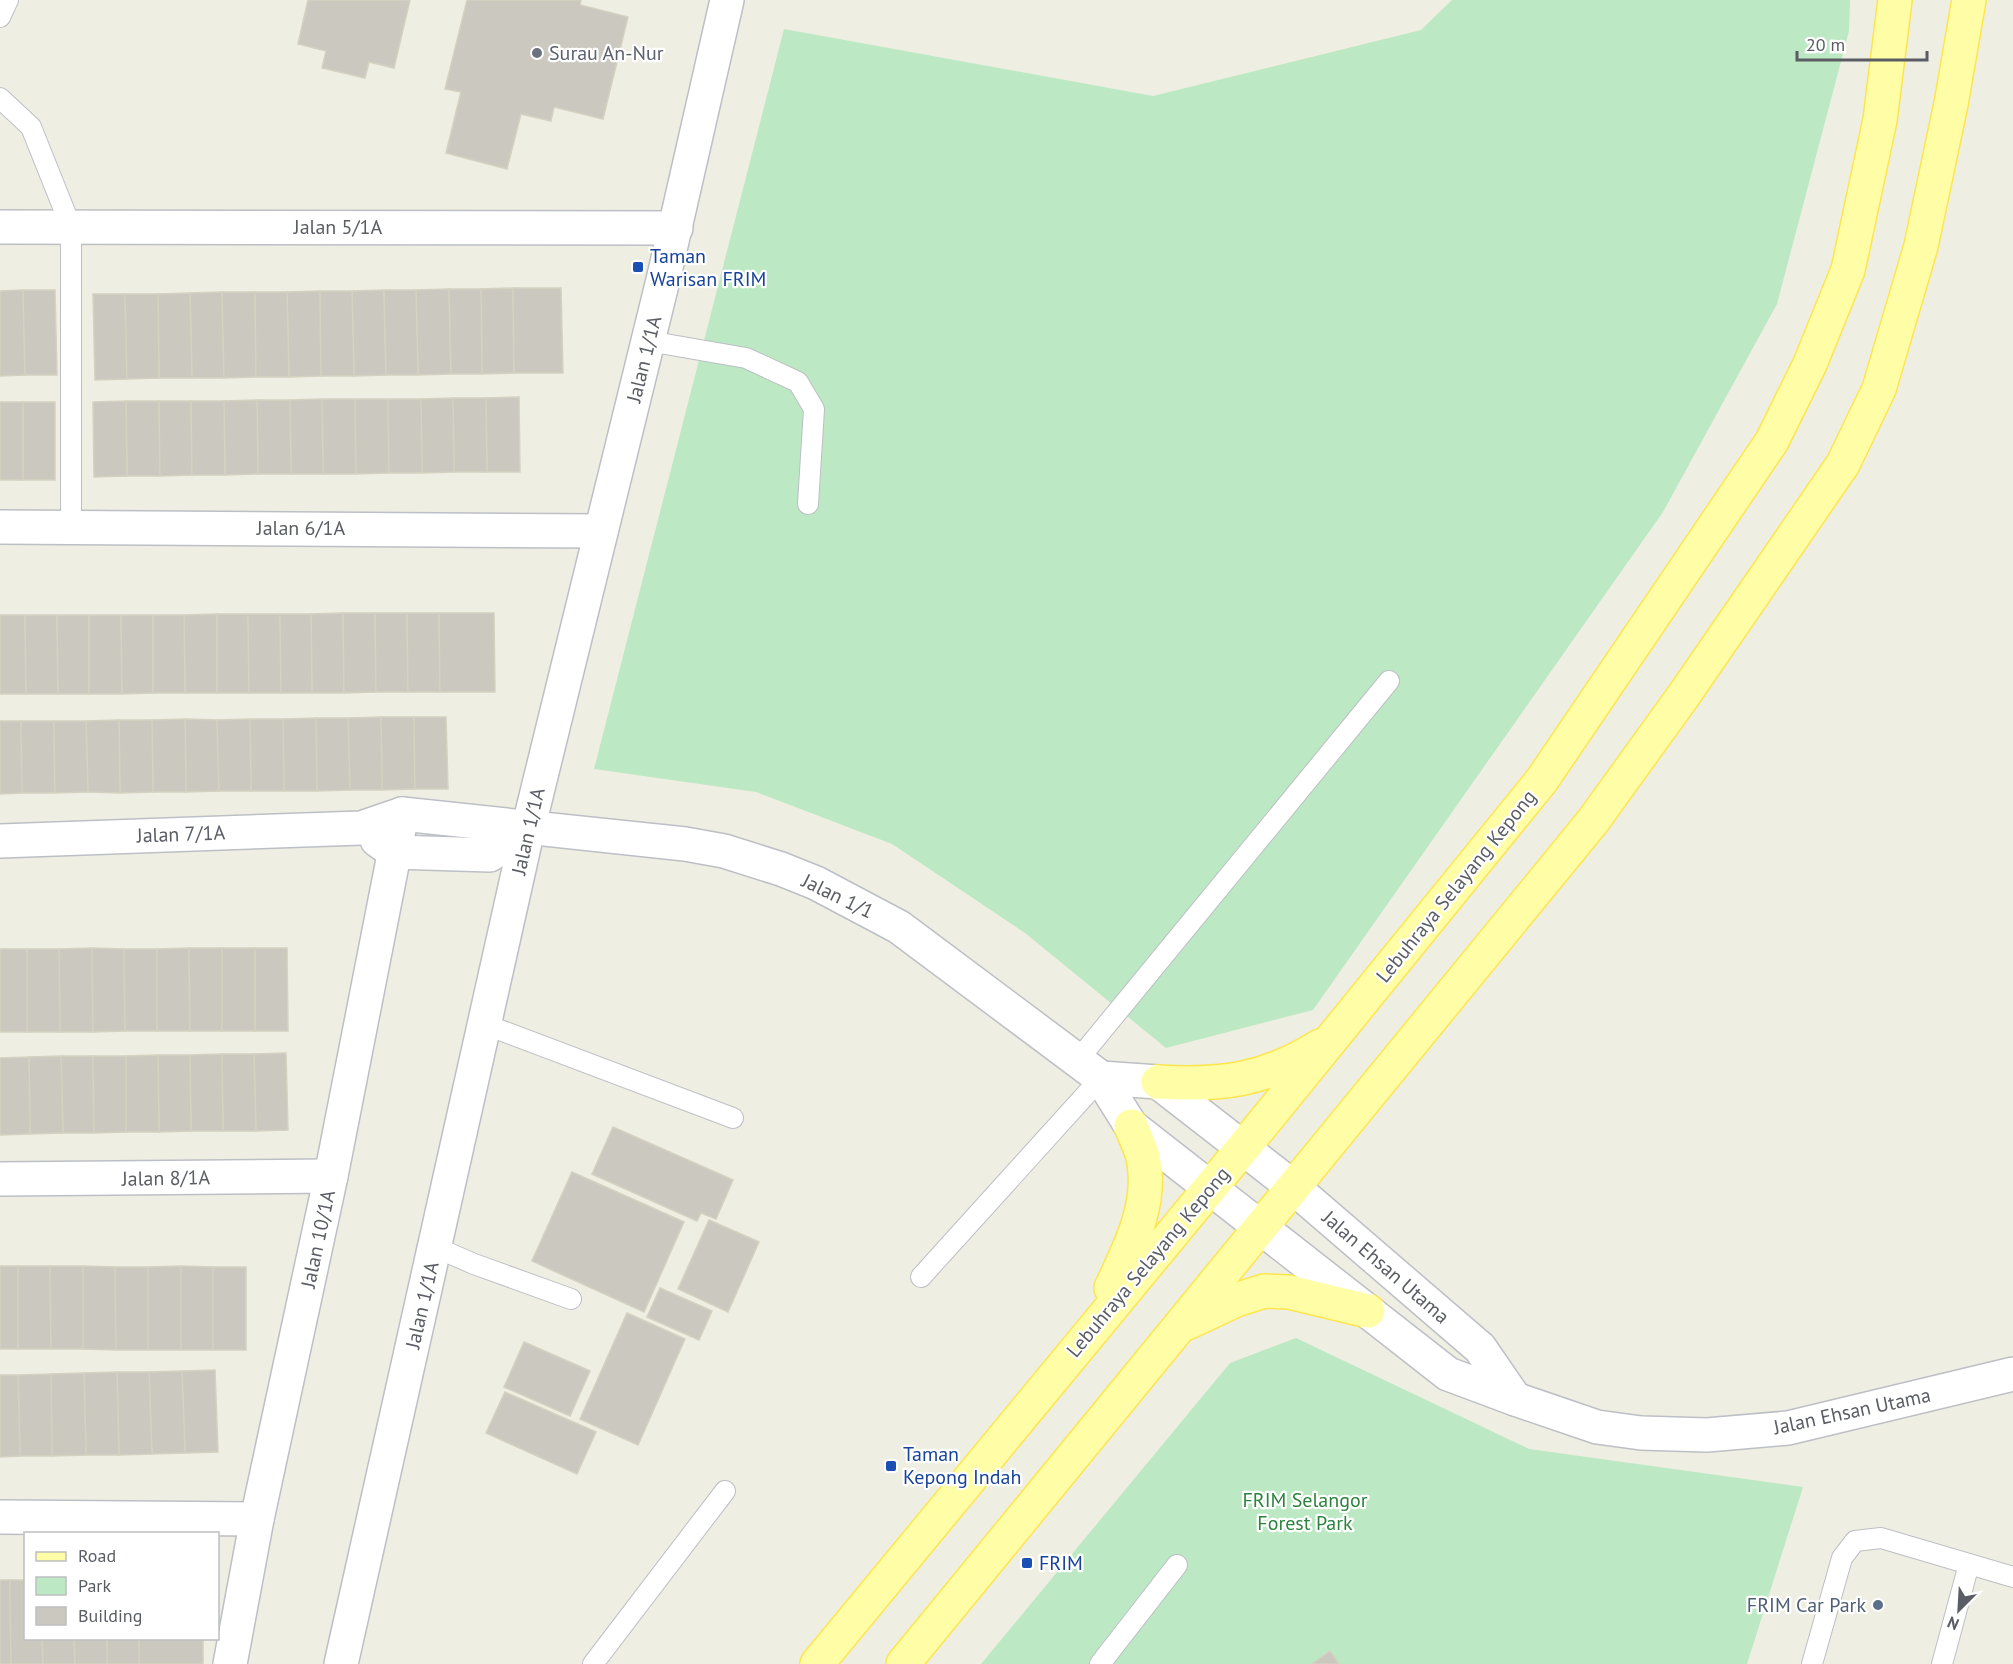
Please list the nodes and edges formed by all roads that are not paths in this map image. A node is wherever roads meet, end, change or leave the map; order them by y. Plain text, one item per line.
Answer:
1 (8, 0) edge
2 (727, 0) edge
3 (1895, 0) edge
4 (1969, 0) edge
5 (0, 17) edge
6 (0, 98) edge
7 (0, 226) edge
8 (71, 227) junction
9 (676, 228) junction
10 (648, 341) junction
11 (808, 504) dead end
12 (0, 527) edge
13 (71, 527) junction
14 (601, 531) junction
15 (1389, 681) dead end
16 (402, 814) junction
17 (361, 828) junction
18 (528, 829) junction
19 (0, 841) edge
20 (394, 852) junction
21 (484, 1024) junction
22 (1334, 1036) junction
23 (1089, 1070) junction
24 (1158, 1082) junction
25 (733, 1118) dead end
26 (1131, 1126) junction
27 (1243, 1148) junction
28 (331, 1176) junction
29 (0, 1179) edge
30 (1209, 1187) junction
31 (1293, 1187) junction
32 (1261, 1227) junction
33 (435, 1247) junction
34 (921, 1277) dead end
35 (571, 1299) dead end
36 (1368, 1311) junction
37 (1179, 1327) junction
38 (1092, 1330) junction
39 (2013, 1374) edge
40 (1515, 1399) junction
41 (725, 1491) dead end
42 (0, 1517) edge
43 (257, 1519) junction
44 (1969, 1564) junction
45 (1177, 1565) dead end
46 (2013, 1576) edge
47 (230, 1664) edge
48 (341, 1664) edge
49 (593, 1664) edge
50 (817, 1664) edge
51 (903, 1664) edge
52 (1100, 1664) edge
53 (1812, 1664) edge
54 (1942, 1664) edge

1 - 5 lane
2 - 9 street, Jalan 1/1A
3 - 22 main road, Lebuhraya Selayang Kepong
4 - 31 main road
6 - 8 lane
7 - 8 street, Jalan 5/1A
8 - 9 street, Jalan 5/1A
8 - 13 lane
9 - 10 street, Jalan 1/1A
10 - 11 lane
10 - 14 street, Jalan 1/1A
12 - 13 street, Jalan 6/1A
13 - 14 street, Jalan 6/1A
14 - 18 street, Jalan 1/1A
15 - 23 lane
16 - 17 street, Jalan 7/1A
16 - 18 street, Jalan 7/1A
16 - 20 street, Jalan 10/1A
17 - 19 street, Jalan 7/1A
17 - 20 street
18 - 20 street
18 - 21 street, Jalan 1/1A
18 - 23 street, Jalan 1/1
20 - 28 street, Jalan 10/1A
21 - 25 lane
21 - 33 street, Jalan 1/1A
22 - 24 main road
22 - 27 main road, Lebuhraya Selayang Kepong
23 - 24 street
23 - 26 street, Jalan 1/1
23 - 34 lane
24 - 27 street
26 - 30 street, Jalan 1/1
26 - 38 main road
27 - 30 main road, Lebuhraya Selayang Kepong
27 - 31 street, Jalan Ehsan Utama
28 - 29 street, Jalan 8/1A
28 - 43 street, Jalan 10/1A
30 - 32 street, Jalan 1/1
30 - 38 main road, Lebuhraya Selayang Kepong
31 - 32 main road
31 - 40 street, Jalan Ehsan Utama
32 - 36 street, Jalan Ehsan Utama
32 - 37 main road
33 - 35 lane
33 - 48 street, Jalan 1/1A
36 - 37 main road
36 - 40 street, Jalan Ehsan Utama
37 - 51 main road
38 - 50 main road, Lebuhraya Selayang Kepong
39 - 40 street, Jalan Ehsan Utama
41 - 49 lane
42 - 43 street
43 - 47 street, Jalan 10/1A
44 - 46 lane
44 - 53 lane
44 - 54 lane
45 - 52 lane

